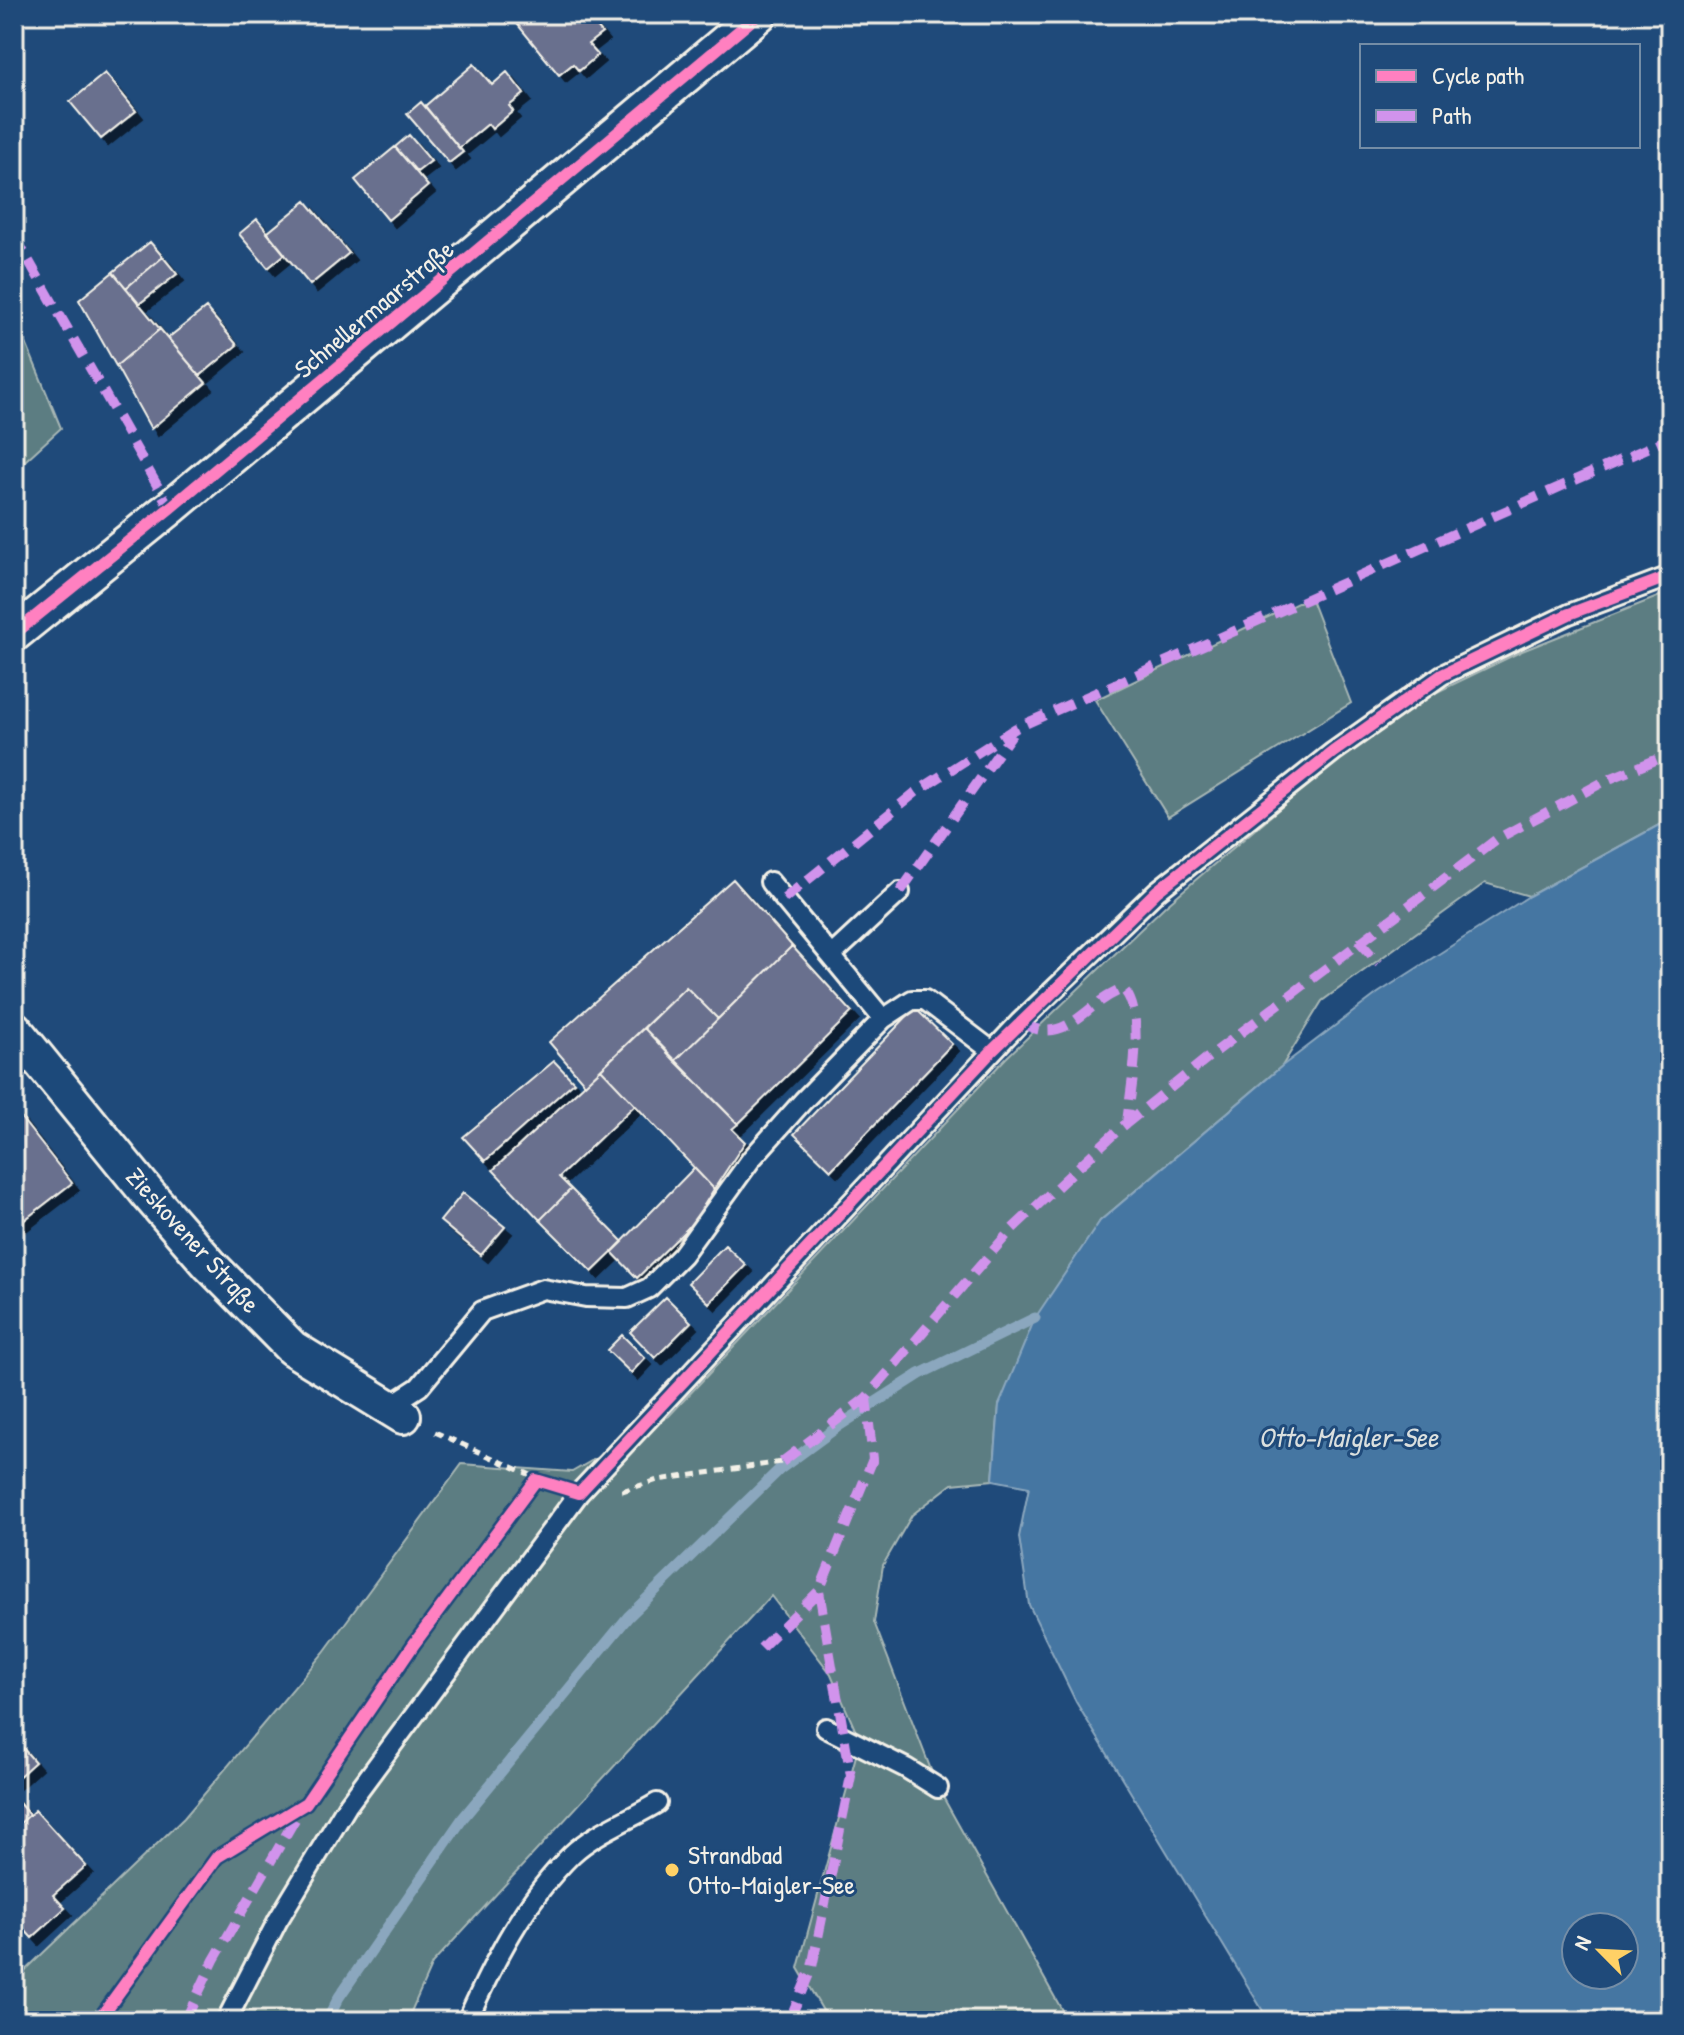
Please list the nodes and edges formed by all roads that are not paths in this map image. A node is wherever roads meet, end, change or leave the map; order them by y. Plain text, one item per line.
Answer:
1 (759, 14) edge
2 (1670, 576) edge
3 (14, 634) edge
4 (770, 882) dead end
5 (900, 892) dead end
6 (831, 956) junction
7 (883, 1019) junction
8 (18, 1041) edge
9 (992, 1051) junction
10 (396, 1411) joint
11 (826, 1728) dead end
12 (938, 1788) dead end
13 (657, 1803) dead end
14 (226, 2021) edge
15 (467, 2021) edge

1 - 3 street, Schnellermaarstraße
2 - 9 lane
4 - 6 lane
5 - 6 lane
6 - 7 lane
7 - 9 lane
7 - 10 lane
8 - 10 street, Zieskovener Straße
9 - 14 lane
11 - 12 lane
13 - 15 lane

